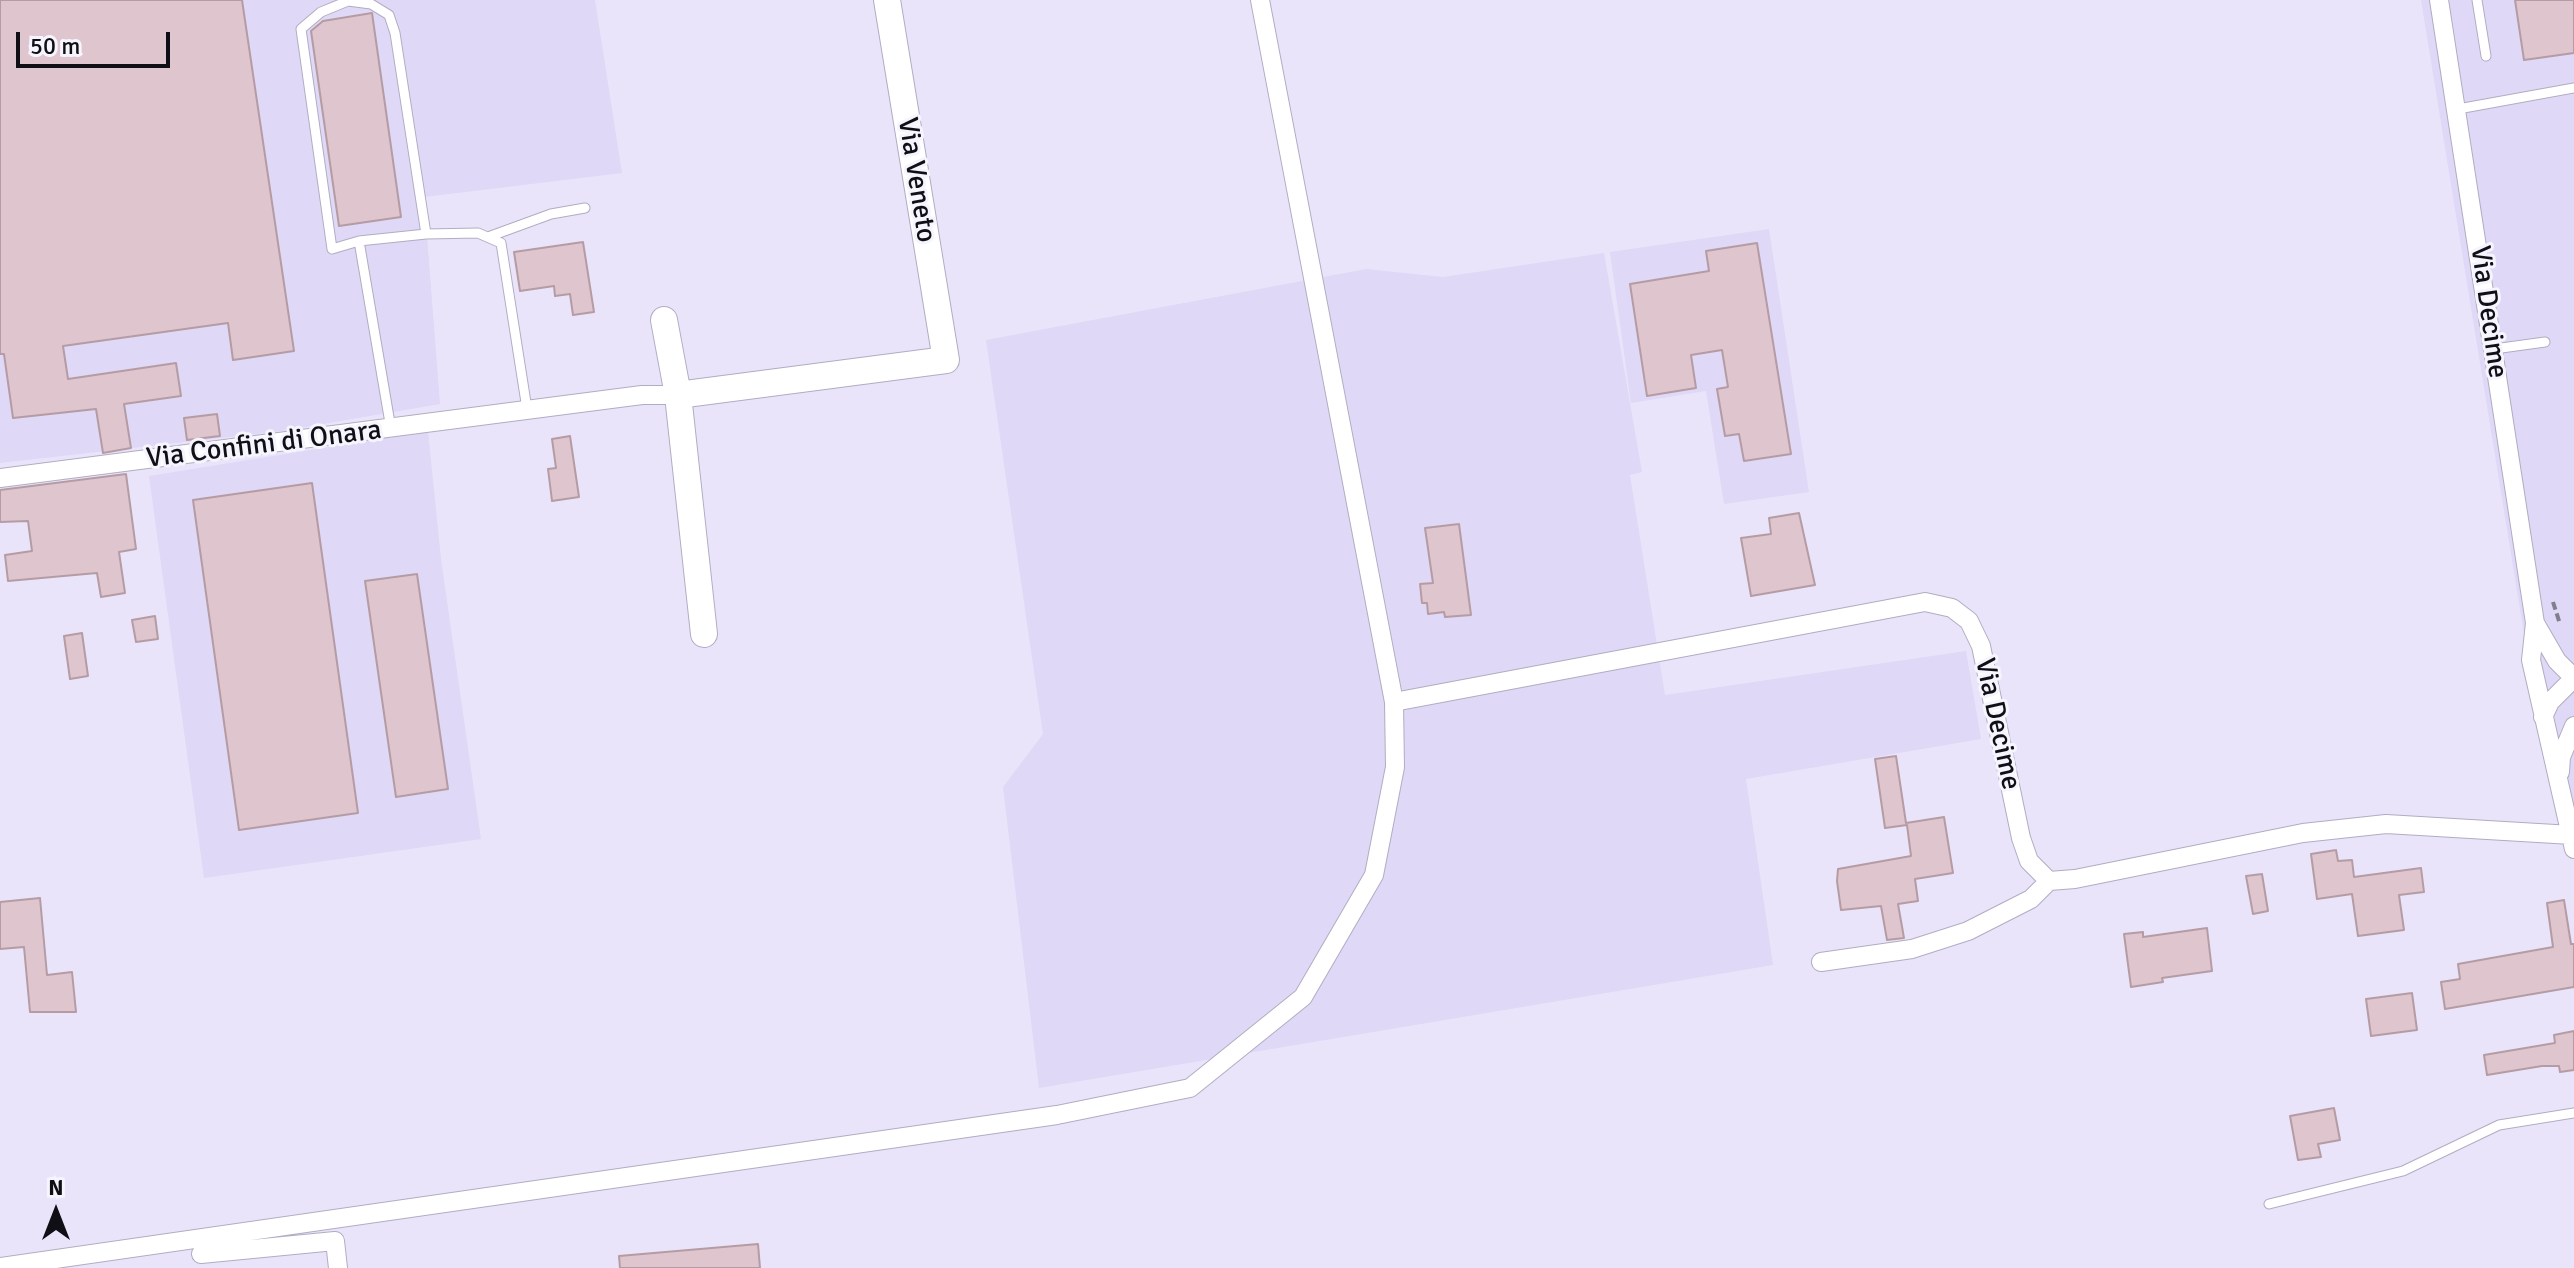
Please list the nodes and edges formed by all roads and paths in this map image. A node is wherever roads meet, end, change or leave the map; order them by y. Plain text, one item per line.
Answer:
1 (887, 0) edge
2 (1260, 0) edge
3 (2439, 0) edge
4 (2477, 0) edge
5 (2486, 56) dead end
6 (2574, 88) edge
7 (2458, 109) junction
8 (585, 208) dead end
9 (426, 234) junction
10 (488, 237) junction
11 (359, 241) junction
12 (664, 320) dead end
13 (2545, 342) dead end
14 (2494, 349) junction
15 (678, 395) junction
16 (527, 409) junction
17 (391, 429) junction
18 (0, 478) edge
19 (2535, 623) junction
20 (704, 634) dead end
21 (2574, 678) edge
22 (1394, 702) junction
23 (2543, 717) junction
24 (2574, 726) edge
25 (2560, 779) junction
26 (2570, 809) edge
27 (2573, 842) edge
28 (2049, 881) junction
29 (1821, 962) dead end
30 (2574, 1113) edge
31 (2269, 1204) dead end
32 (201, 1254) dead end
33 (0, 1267) edge
34 (338, 1268) edge

1 - 15 street, Via Veneto
2 - 22 street
3 - 7 street, Via Decime
4 - 5 lane
6 - 7 lane
7 - 14 street, Via Decime
8 - 10 lane
9 - 10 lane
9 - 11 lane
9 - 11 lane
10 - 16 lane
11 - 17 lane
12 - 15 street
13 - 14 lane
14 - 19 street, Via Decime
15 - 16 street, Via Confini di Onara
15 - 20 street
16 - 17 street, Via Confini di Onara
17 - 18 street, Via Confini di Onara
19 - 21 street, Via Decime
19 - 23 street, Via Decime
21 - 23 street, Via Decime
22 - 28 street, Via Decime
22 - 33 street
23 - 25 street, Via Decime
24 - 25 street, Via Decime
25 - 26 street, Via Decime
26 - 27 street, Via Decime
27 - 28 street, Via Decime
28 - 29 street
30 - 31 lane
32 - 34 street

